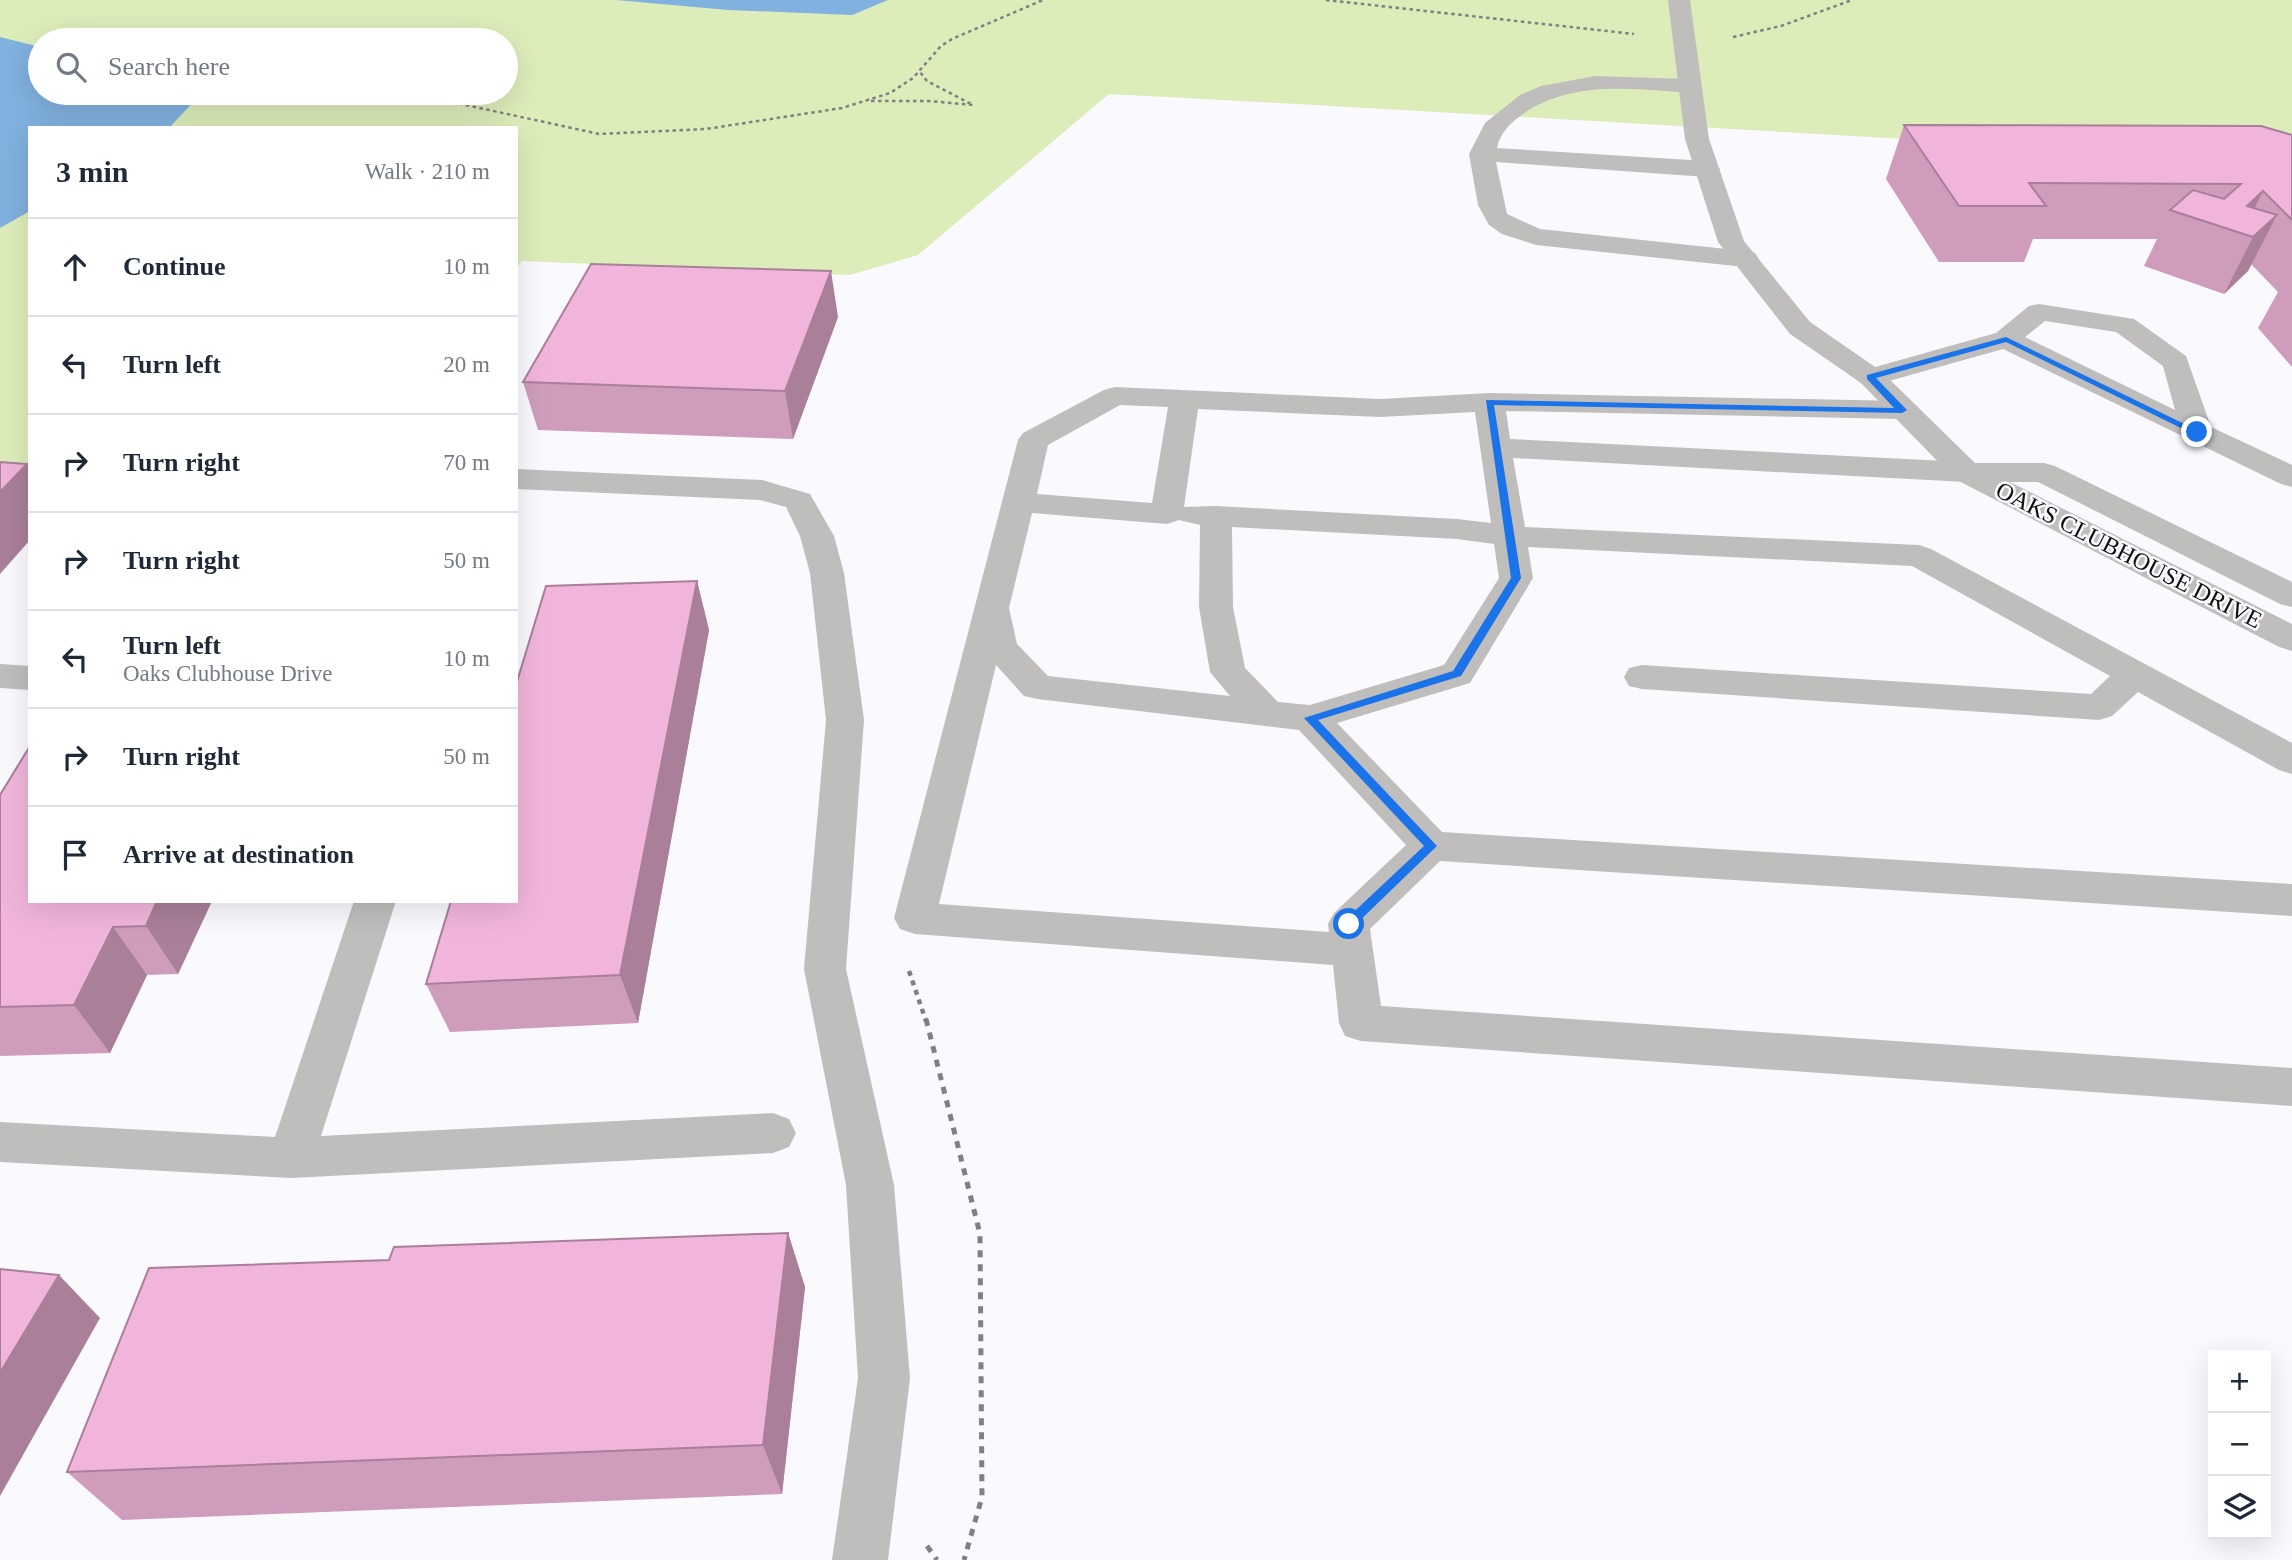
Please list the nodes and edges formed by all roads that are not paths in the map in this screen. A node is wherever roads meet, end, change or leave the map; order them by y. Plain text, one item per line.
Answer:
1 (1679, 0) edge
2 (1690, 86) junction
3 (1481, 154) junction
4 (1707, 169) junction
5 (1745, 260) junction
6 (2006, 339) junction
7 (1871, 377) junction
8 (1184, 399) junction
9 (1489, 402) junction
10 (1902, 410) junction
11 (2197, 432) junction
12 (1496, 448) junction
13 (2292, 455) edge
14 (2251, 456) junction
15 (1966, 472) junction
16 (2292, 477) edge
17 (518, 479) edge
18 (1019, 502) junction
19 (1167, 514) junction
20 (1216, 516) junction
21 (1509, 536) junction
22 (2292, 596) edge
23 (992, 608) junction
24 (2292, 639) edge
25 (2136, 674) junction
26 (0, 677) edge
27 (1642, 677) dead end
28 (28, 678) edge
29 (1267, 713) junction
30 (1310, 718) junction
31 (2292, 760) edge
32 (1431, 846) junction
33 (2292, 901) edge
34 (374, 903) edge
35 (1352, 950) junction
36 (2292, 1087) edge
37 (773, 1133) dead end
38 (0, 1142) edge
39 (291, 1158) junction
40 (860, 1560) edge

1 - 2 street, OAKS CLUBHOUSE DRIVE
2 - 3 street
2 - 4 street, OAKS CLUBHOUSE DRIVE
3 - 4 street
3 - 5 street
4 - 5 street, OAKS CLUBHOUSE DRIVE
5 - 7 street, OAKS CLUBHOUSE DRIVE
6 - 7 street
6 - 11 street
6 - 11 street
7 - 10 street, OAKS CLUBHOUSE DRIVE
8 - 9 street
8 - 18 street
8 - 19 street
9 - 10 street
9 - 12 street
10 - 15 street, OAKS CLUBHOUSE DRIVE
11 - 14 street
12 - 15 street
12 - 21 street
13 - 14 street
14 - 16 street
15 - 22 street, OAKS CLUBHOUSE DRIVE
15 - 24 street, OAKS CLUBHOUSE DRIVE
17 - 40 street
18 - 19 street
18 - 23 street
19 - 20 street
20 - 21 street
20 - 29 street
21 - 25 street
21 - 30 street
23 - 29 street
23 - 35 street
25 - 27 street
25 - 31 street
26 - 28 street
29 - 30 street
30 - 32 street
32 - 33 street
32 - 35 street
34 - 39 street
35 - 36 street
37 - 39 street
38 - 39 street

